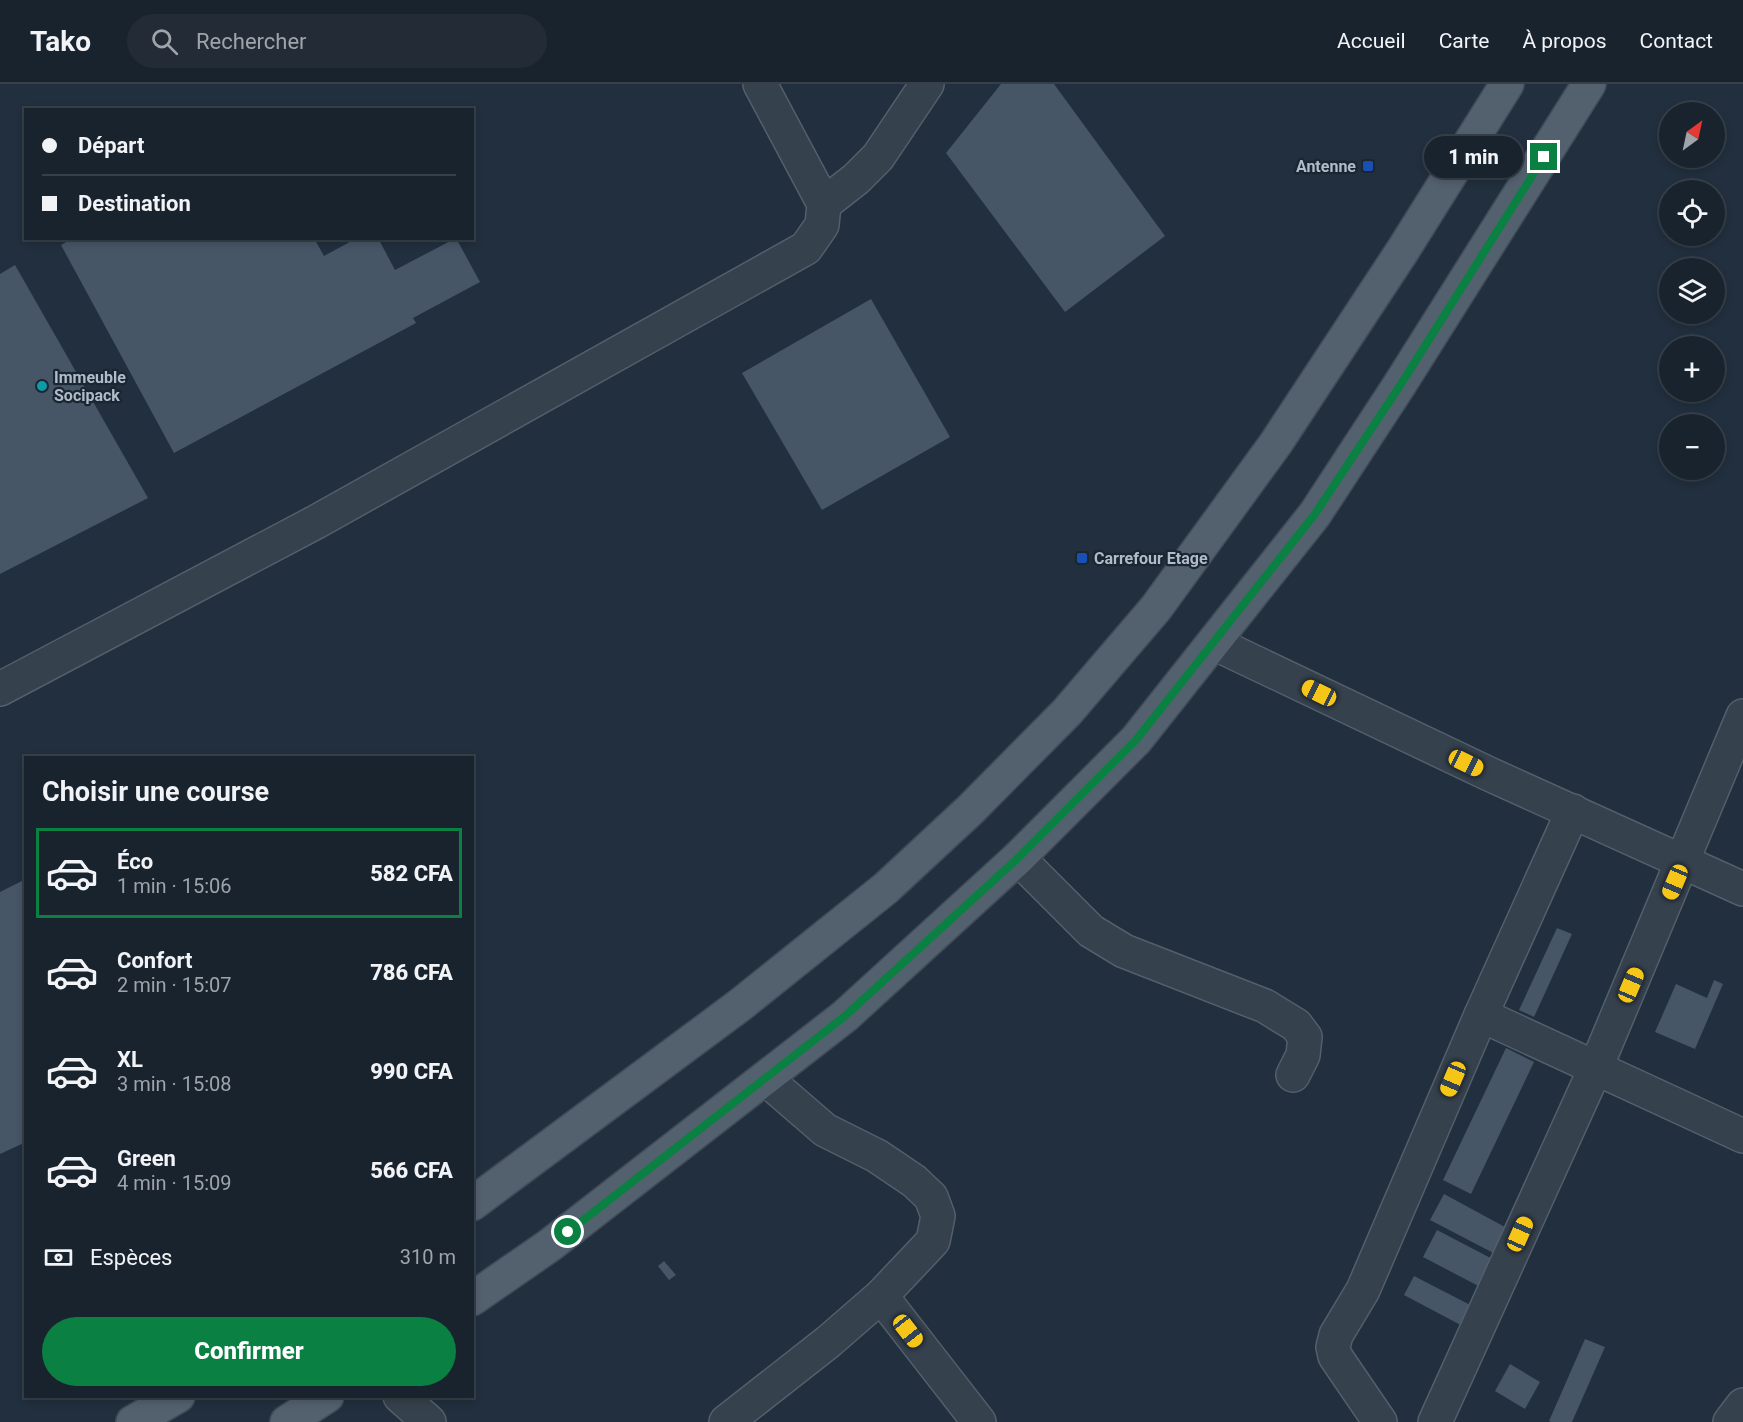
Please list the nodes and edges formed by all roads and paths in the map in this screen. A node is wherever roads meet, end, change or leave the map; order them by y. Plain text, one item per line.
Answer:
1 (760, 84) edge
2 (927, 84) edge
3 (1507, 84) edge
4 (1589, 84) edge
5 (824, 204) junction
6 (1214, 643) junction
7 (0, 689) edge
8 (1743, 716) edge
9 (1573, 811) junction
10 (1018, 858) junction
11 (1684, 861) junction
12 (1743, 889) edge
13 (1480, 1015) junction
14 (1596, 1067) junction
15 (1293, 1075) dead end
16 (766, 1079) junction
17 (1743, 1136) edge
18 (474, 1203) edge
19 (881, 1296) junction
20 (474, 1298) edge
21 (175, 1398) edge
22 (324, 1398) edge
23 (402, 1398) edge
24 (1743, 1405) edge
25 (1377, 1421) edge
26 (133, 1422) edge
27 (287, 1422) edge
28 (429, 1422) edge
29 (726, 1422) edge
30 (979, 1422) edge
31 (1435, 1422) edge
32 (1731, 1422) edge

1 - 5 street
2 - 5 street
3 - 18 main road
4 - 6 main road
5 - 7 street
6 - 9 street
6 - 10 main road
8 - 11 street
9 - 11 street
9 - 13 street
10 - 15 street
10 - 16 main road
11 - 12 street
11 - 14 street
13 - 14 street
13 - 25 street
14 - 17 street
14 - 31 street
16 - 19 street
16 - 20 main road
19 - 29 street
19 - 30 street
21 - 26 main road
22 - 27 main road
23 - 28 street
24 - 32 street

